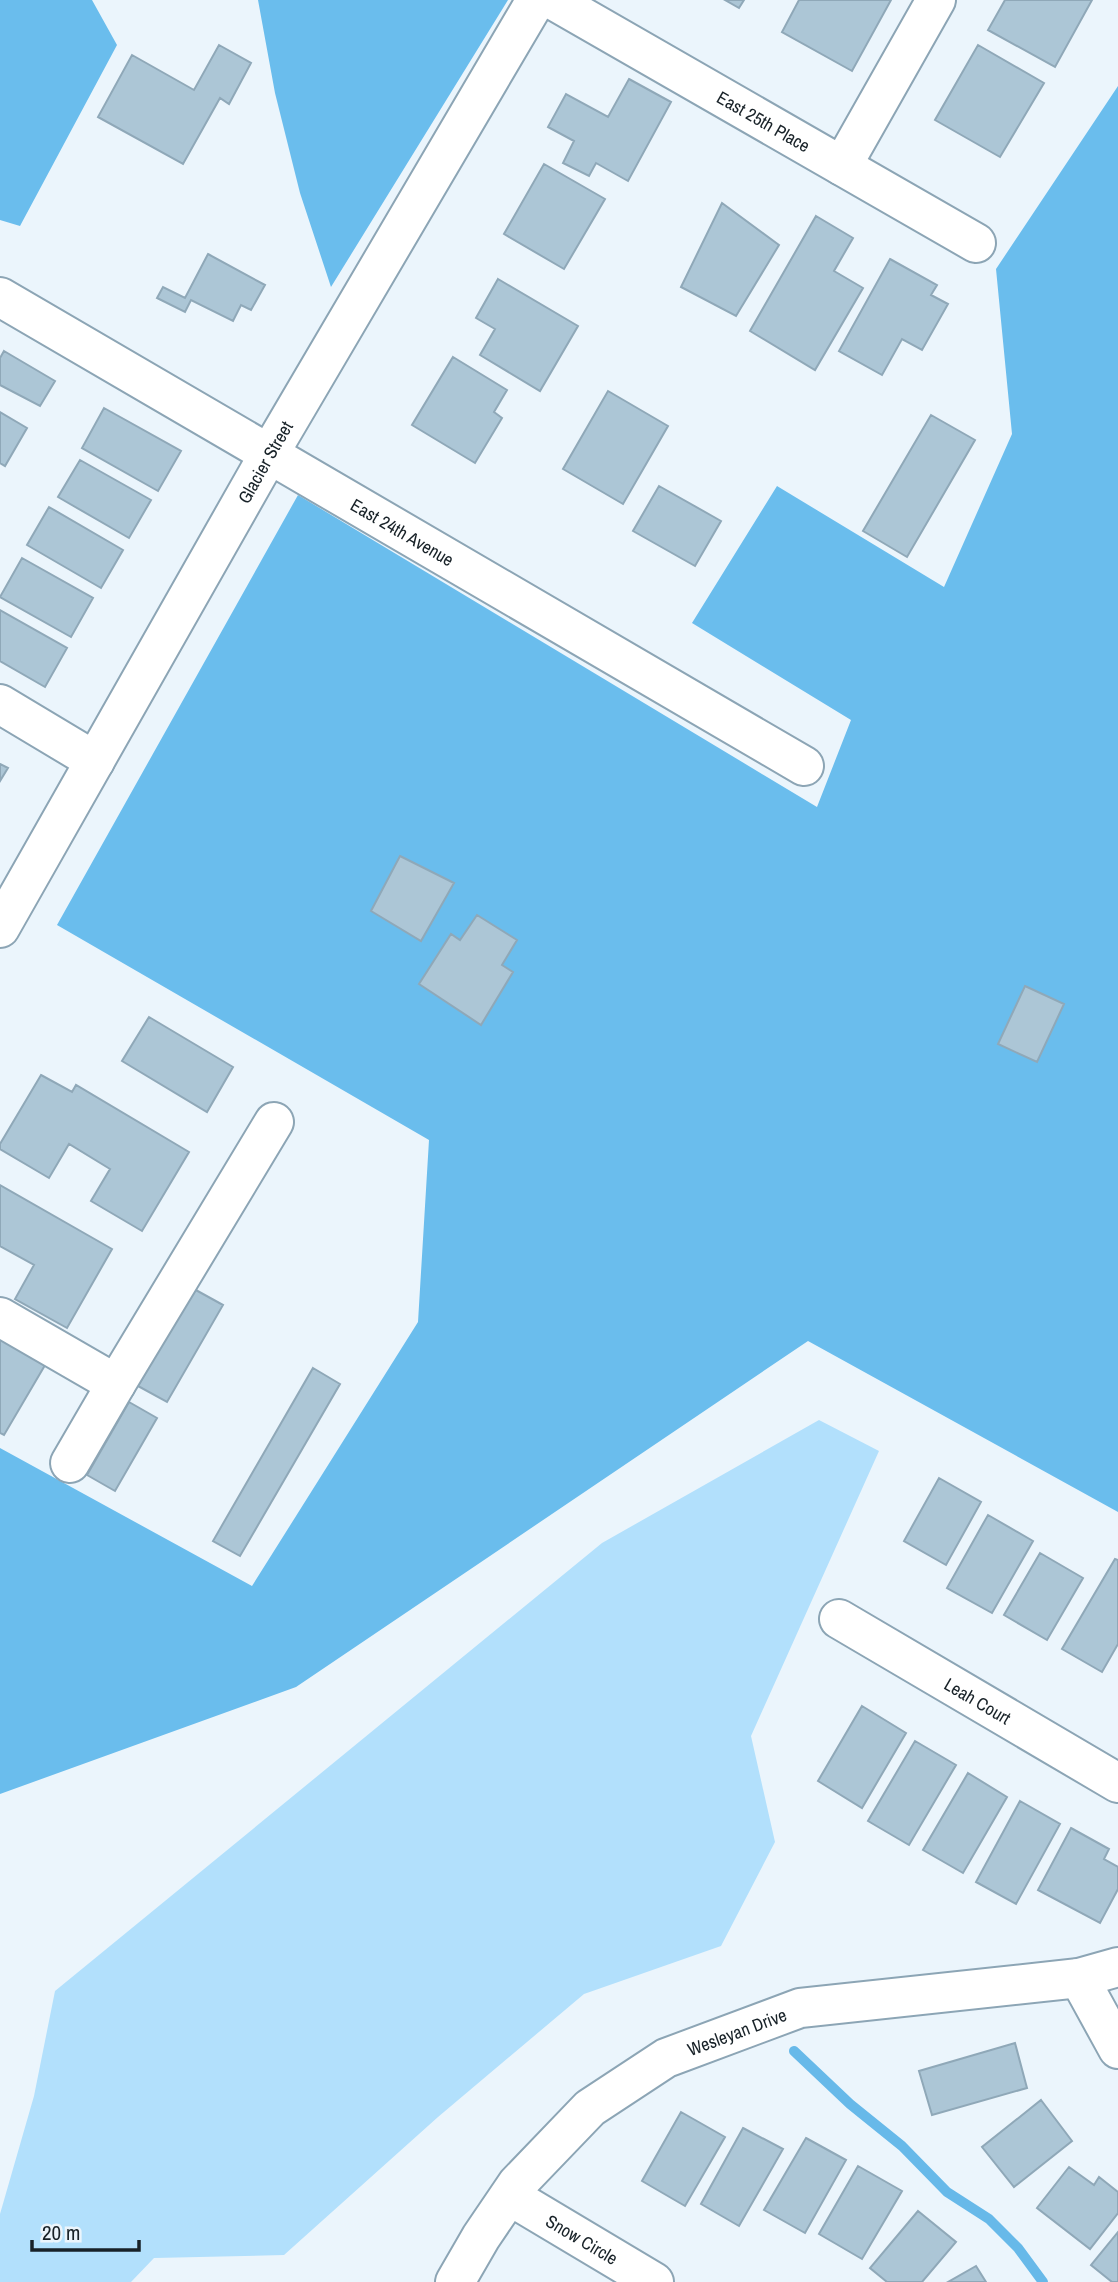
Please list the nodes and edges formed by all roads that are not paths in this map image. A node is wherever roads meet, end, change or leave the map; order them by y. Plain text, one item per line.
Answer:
1 (536, 0) edge
2 (553, 0) edge
3 (936, 0) edge
4 (842, 166) junction
5 (976, 243) dead end
6 (0, 297) edge
7 (269, 454) junction
8 (0, 704) edge
9 (94, 761) junction
10 (804, 766) dead end
11 (0, 928) edge
12 (274, 1122) dead end
13 (0, 1317) edge
14 (116, 1384) junction
15 (70, 1464) dead end
16 (839, 1619) dead end
17 (1118, 1783) edge
18 (1118, 1967) edge
19 (1079, 1978) junction
20 (1118, 2049) edge
21 (510, 2196) junction
22 (455, 2282) edge
23 (654, 2282) edge

1 - 7 street, Glacier Street
2 - 4 street, East 25th Place
3 - 4 street
4 - 5 street, East 25th Place
6 - 7 street, East 24th Avenue
7 - 9 street, Glacier Street
7 - 10 street, East 24th Avenue
8 - 9 street
9 - 11 street, Glacier Street
12 - 14 street
13 - 14 street
14 - 15 street
16 - 17 street, Leah Court
18 - 19 street, Wesleyan Drive
19 - 20 street
19 - 21 street, Wesleyan Drive
21 - 22 street, Wesleyan Drive
21 - 23 street, Snow Circle

